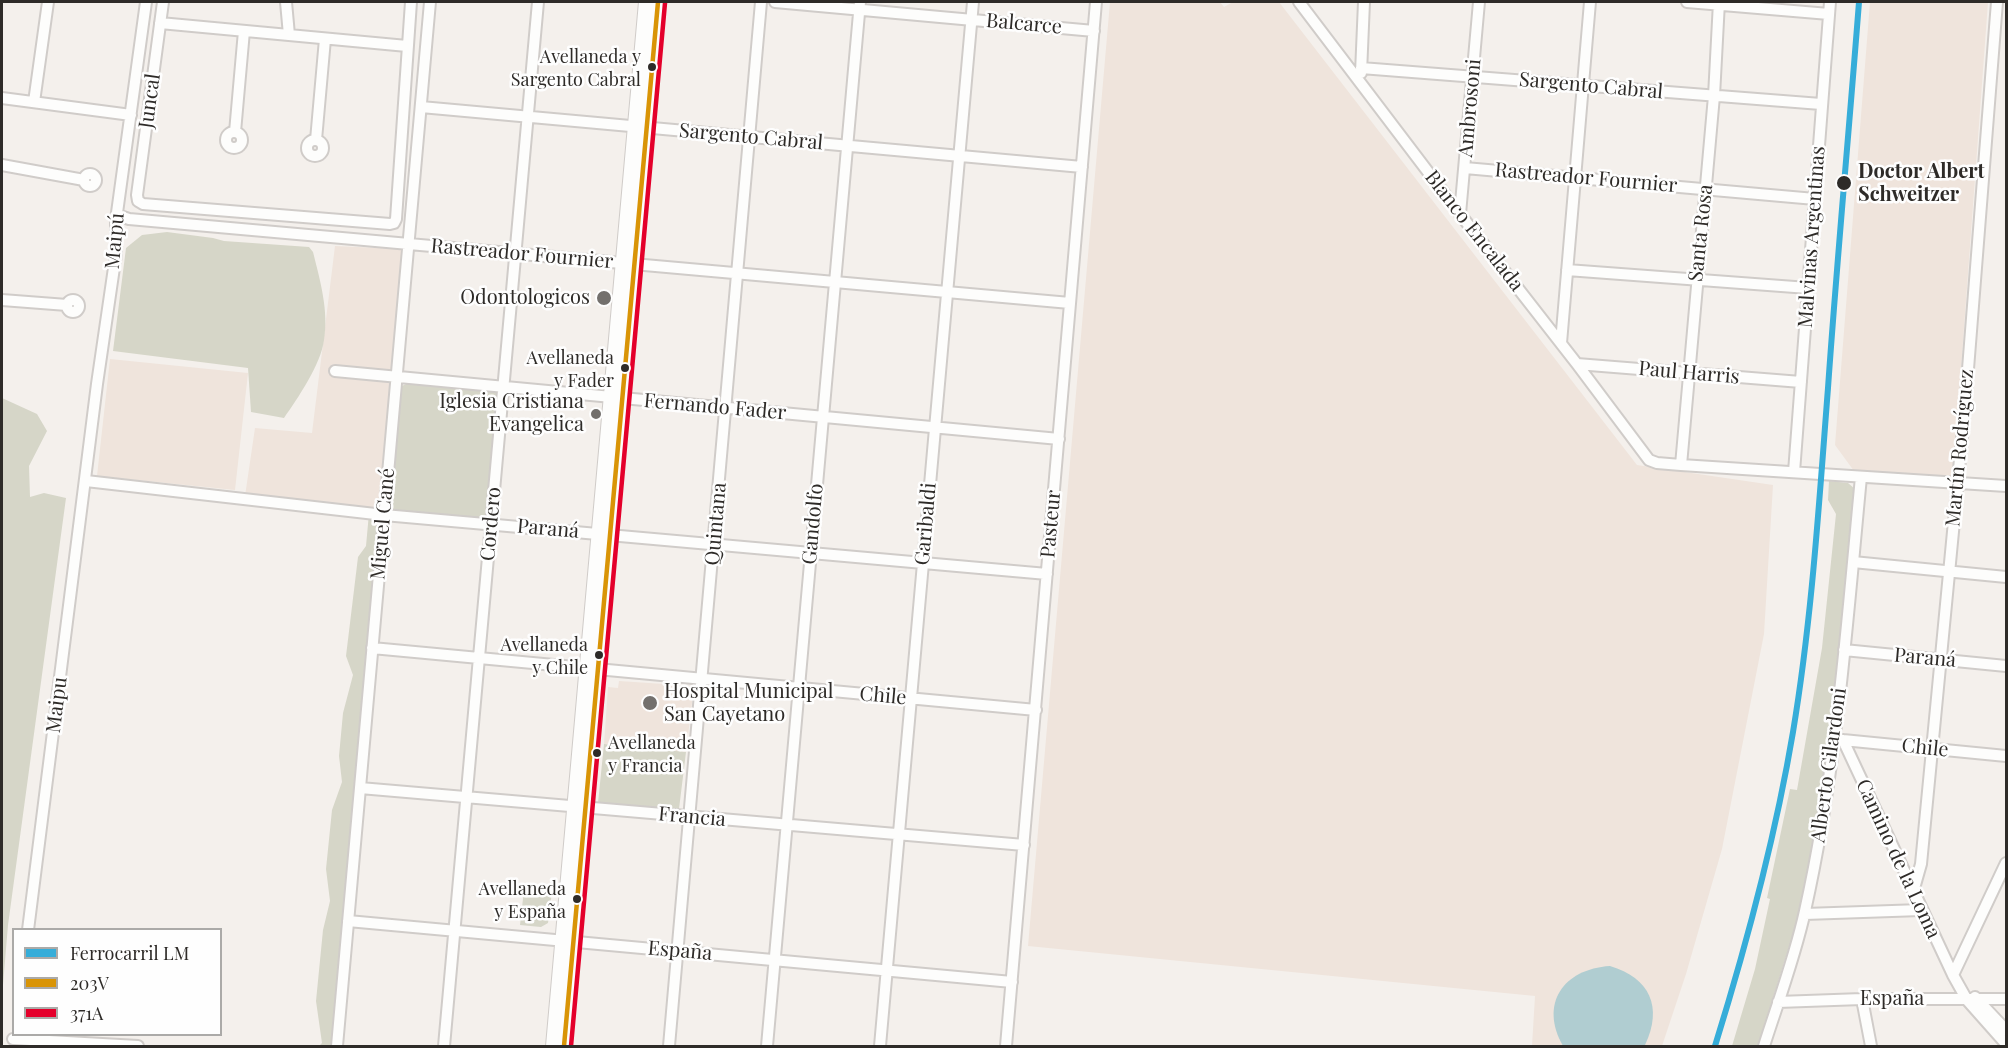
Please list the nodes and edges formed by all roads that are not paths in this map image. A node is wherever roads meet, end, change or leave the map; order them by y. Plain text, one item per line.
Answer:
1 (48, 2) edge
2 (146, 2) edge
3 (163, 2) edge
4 (280, 2) edge
5 (286, 2) edge
6 (411, 2) edge
7 (430, 2) edge
8 (538, 2) edge
9 (646, 2) edge
10 (658, 2) edge
11 (762, 2) edge
12 (775, 2) edge
13 (973, 2) edge
14 (1096, 2) edge
15 (1299, 2) edge
16 (1364, 2) edge
17 (1479, 2) edge
18 (1590, 2) edge
19 (1687, 2) edge
20 (1830, 2) edge
21 (1997, 2) edge
22 (1719, 3) edge
23 (859, 5) edge
24 (1829, 14) junction
25 (972, 19) junction
26 (160, 23) junction
27 (244, 31) junction
28 (1094, 31) junction
29 (286, 35) junction
30 (325, 39) junction
31 (406, 46) junction
32 (1361, 68) junction
33 (1473, 77) junction
34 (1361, 81) junction
35 (1582, 85) junction
36 (1714, 96) junction
37 (2, 98) edge
38 (34, 102) junction
39 (1821, 104) junction
40 (421, 107) junction
41 (131, 115) junction
42 (528, 117) junction
43 (641, 127) junction
44 (235, 132) dead end
45 (750, 137) junction
46 (316, 140) dead end
47 (847, 146) junction
48 (959, 156) junction
49 (2, 165) edge
50 (1082, 167) junction
51 (1465, 168) junction
52 (1575, 178) junction
53 (84, 180) dead end
54 (1706, 188) junction
55 (1815, 199) junction
56 (1460, 214) junction
57 (117, 215) junction
58 (408, 244) junction
59 (516, 253) junction
60 (629, 263) junction
61 (1568, 270) junction
62 (738, 273) junction
63 (1696, 281) junction
64 (835, 282) junction
65 (1808, 288) junction
66 (947, 292) junction
67 (2, 300) edge
68 (1070, 303) junction
69 (67, 305) dead end
70 (1561, 343) junction
71 (1577, 364) junction
72 (335, 371) dead end
73 (1688, 373) junction
74 (396, 377) junction
75 (1801, 382) junction
76 (504, 387) junction
77 (617, 398) junction
78 (726, 408) junction
79 (823, 417) junction
80 (935, 427) junction
81 (1059, 439) junction
82 (1681, 465) junction
83 (1794, 472) junction
84 (1861, 477) junction
85 (86, 482) junction
86 (1958, 483) junction
87 (2007, 486) edge
88 (384, 514) junction
89 (491, 524) junction
90 (605, 534) junction
91 (714, 544) junction
92 (811, 552) junction
93 (923, 562) junction
94 (1853, 562) junction
95 (1948, 571) junction
96 (1047, 574) junction
97 (2007, 576) edge
98 (372, 648) junction
99 (1844, 650) junction
100 (479, 658) junction
101 (1940, 659) junction
102 (2007, 666) edge
103 (593, 668) junction
104 (703, 679) junction
105 (798, 688) junction
106 (911, 698) junction
107 (1036, 710) junction
108 (1839, 739) junction
109 (1932, 749) junction
110 (2007, 756) edge
111 (360, 788) junction
112 (466, 797) junction
113 (580, 807) junction
114 (691, 816) junction
115 (788, 825) junction
116 (898, 834) junction
117 (1024, 845) junction
118 (2007, 862) edge
119 (1913, 892) junction
120 (1921, 910) junction
121 (1805, 914) junction
122 (348, 921) junction
123 (28, 928) edge
124 (454, 930) junction
125 (568, 941) junction
126 (678, 951) junction
127 (775, 960) junction
128 (887, 971) junction
129 (1955, 980) junction
130 (1012, 982) junction
131 (1862, 999) junction
132 (2007, 999) edge
133 (1966, 1000) junction
134 (1979, 1000) junction
135 (1778, 1002) junction
136 (2007, 1030) edge
137 (12, 1040) edge
138 (50, 1044) edge
139 (2007, 1044) edge
140 (105, 1046) edge
141 (138, 1047) edge
142 (337, 1047) edge
143 (444, 1047) edge
144 (553, 1047) edge
145 (564, 1047) edge
146 (669, 1047) edge
147 (766, 1047) edge
148 (880, 1047) edge
149 (1006, 1047) edge
150 (1764, 1047) edge
151 (1871, 1047) edge

1 - 38 street
2 - 41 street, Maipú
3 - 26 street, Juncal
4 - 29 street
5 - 29 street
6 - 31 street
7 - 40 street, Miguel Cané
8 - 42 street, Cordero
9 - 43 main road
10 - 43 main road
11 - 45 street, Quintana
12 - 23 street, Balcarce
13 - 25 street, Garibaldi
14 - 28 street, Pasteur
15 - 34 street, Blanco Encalada
16 - 32 street
17 - 33 street, Ambrosoni
18 - 35 street
19 - 22 street
20 - 24 street, Malvinas Argentinas
21 - 86 street, Martín Rodríguez
22 - 24 street
22 - 36 street, Santa Rosa
23 - 25 street, Balcarce
23 - 47 street, Gandolfo
24 - 39 street, Malvinas Argentinas
25 - 28 street, Balcarce
25 - 48 street, Garibaldi
26 - 27 street
26 - 31 street, Juncal
27 - 29 street
27 - 44 street
28 - 50 street, Pasteur
29 - 30 street
30 - 31 street
30 - 46 street
32 - 33 street, Sargento Cabral
32 - 34 street
33 - 35 street, Sargento Cabral
33 - 51 street, Ambrosoni
34 - 56 street, Blanco Encalada
35 - 36 street, Sargento Cabral
35 - 52 street
36 - 39 street, Sargento Cabral
36 - 54 street, Santa Rosa
37 - 38 street
38 - 41 street
39 - 55 street, Malvinas Argentinas
40 - 42 street, Sargento Cabral
40 - 58 street, Miguel Cané
41 - 57 street, Maipú
42 - 43 street, Sargento Cabral
42 - 59 street, Cordero
43 - 45 street, Sargento Cabral
43 - 60 main road
45 - 47 street, Sargento Cabral
45 - 62 street, Quintana
47 - 48 street, Sargento Cabral
47 - 64 street, Gandolfo
48 - 50 street, Sargento Cabral
48 - 66 street, Garibaldi
49 - 53 street
50 - 68 street, Pasteur
51 - 52 street, Rastreador Fournier
51 - 56 street, Ambrosoni
52 - 54 street, Rastreador Fournier
52 - 61 street
54 - 55 street, Rastreador Fournier
54 - 63 street, Santa Rosa
55 - 65 street, Malvinas Argentinas
56 - 70 street, Blanco Encalada
57 - 58 street, Rastreador Fournier
57 - 85 street, Maipú
58 - 59 street, Rastreador Fournier
58 - 74 street, Miguel Cané
59 - 60 street, Rastreador Fournier
59 - 76 street, Cordero
60 - 62 street, Rastreador Fournier
60 - 77 main road
61 - 63 street
61 - 70 street
62 - 64 street, Rastreador Fournier
62 - 78 street, Quintana
63 - 65 street
63 - 73 street, Santa Rosa
64 - 66 street, Rastreador Fournier
64 - 79 street, Gandolfo
65 - 75 street, Malvinas Argentinas
66 - 68 street, Rastreador Fournier
66 - 80 street, Garibaldi
67 - 69 street
68 - 81 street, Pasteur
70 - 71 street, Blanco Encalada
71 - 73 street, Paul Harris
71 - 82 street, Blanco Encalada
72 - 74 street, Fernando Fader
73 - 75 street, Paul Harris
73 - 82 street, Santa Rosa
74 - 76 street, Fernando Fader
74 - 88 street, Miguel Cané
75 - 83 street, Malvinas Argentinas
76 - 77 street, Fernando Fader
76 - 89 street, Cordero
77 - 78 street, Fernando Fader
77 - 90 main road
78 - 79 street, Fernando Fader
78 - 91 street, Quintana
79 - 80 street, Fernando Fader
79 - 92 street, Gandolfo
80 - 81 street, Fernando Fader
80 - 93 street, Garibaldi
81 - 96 street, Pasteur
82 - 83 street
83 - 84 street
84 - 86 street
84 - 94 street, Alberto Gilardoni
85 - 88 street, Paraná
85 - 123 street, Maipu
86 - 87 street
86 - 95 street, Martín Rodríguez
88 - 89 street, Paraná
88 - 98 street, Miguel Cané
89 - 90 street, Paraná
89 - 100 street, Cordero
90 - 91 street, Paraná
90 - 103 main road
91 - 92 street, Paraná
91 - 104 street, Quintana
92 - 93 street, Paraná
92 - 105 street, Gandolfo
93 - 96 street, Paraná
93 - 106 street, Garibaldi
94 - 95 street
94 - 99 street, Alberto Gilardoni
95 - 97 street
95 - 101 street, Martín Rodríguez
96 - 107 street, Pasteur
98 - 100 street, Chile
98 - 111 street, Miguel Cané
99 - 101 street, Paraná
99 - 108 street, Alberto Gilardoni
100 - 103 street, Chile
100 - 112 street, Cordero
101 - 102 street, Paraná
101 - 109 street, Martín Rodríguez
103 - 104 street, Chile
103 - 113 main road
104 - 105 street, Chile
104 - 114 street, Quintana
105 - 106 street, Chile
105 - 115 street, Gandolfo
106 - 107 street, Chile
106 - 116 street, Garibaldi
107 - 117 street, Pasteur
108 - 109 street, Chile
108 - 119 street, Camino de la Loma
108 - 121 street, Alberto Gilardoni
109 - 110 street, Chile
109 - 119 street, Martín Rodríguez
111 - 112 street, Francia
111 - 122 street, Miguel Cané
112 - 113 street, Francia
112 - 124 street, Cordero
113 - 114 street, Francia
113 - 125 main road
114 - 115 street, Francia
114 - 126 street, Quintana
115 - 116 street, Francia
115 - 127 street, Gandolfo
116 - 117 street, Francia
116 - 128 street, Garibaldi
117 - 130 street, Pasteur
118 - 129 street
119 - 120 street, Camino de la Loma
120 - 121 street
120 - 129 street, Camino de la Loma
121 - 135 street, Alberto Gilardoni
122 - 124 street, España
122 - 142 street, Miguel Cané
124 - 125 street, España
124 - 143 street, Cordero
125 - 126 street, España
125 - 144 main road
125 - 145 main road
126 - 127 street, España
126 - 146 street, Quintana
127 - 128 street, España
127 - 147 street, Gandolfo
128 - 130 street, España
128 - 148 street, Garibaldi
129 - 133 street, Camino de la Loma
129 - 134 street, Camino de la Loma
130 - 149 street, Pasteur
131 - 133 street, España
131 - 135 street, España
131 - 151 street
132 - 134 street, España
133 - 134 street, España
133 - 139 street, Camino de la Loma
134 - 136 street, Camino de la Loma
135 - 150 street, Alberto Gilardoni
137 - 138 street
138 - 140 street
140 - 141 street

